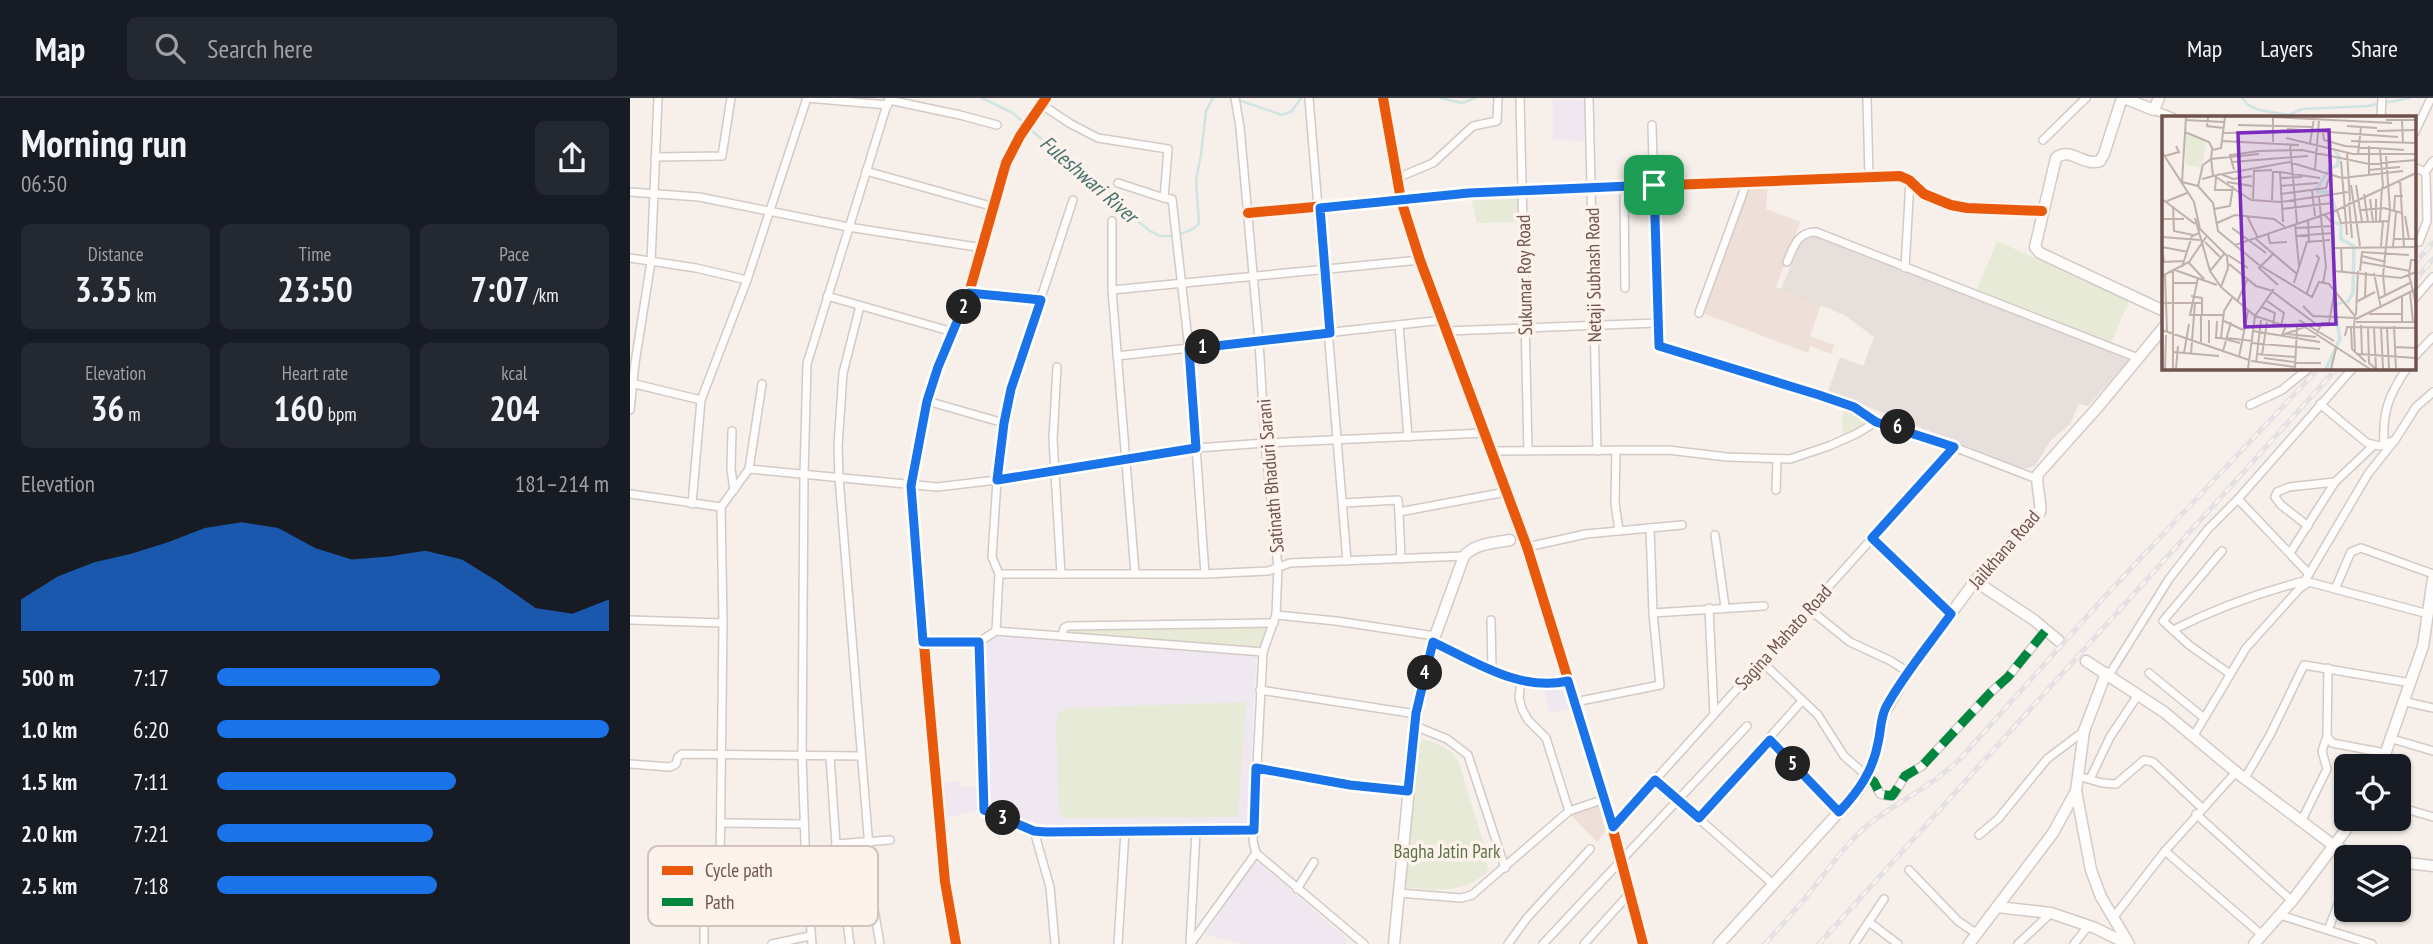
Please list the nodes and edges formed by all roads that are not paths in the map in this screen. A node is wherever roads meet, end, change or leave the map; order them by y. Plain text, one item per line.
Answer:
1 (658, 98) edge
2 (731, 98) edge
3 (1309, 98) edge
4 (1383, 98) edge
5 (1498, 98) edge
6 (1520, 98) edge
7 (1589, 98) edge
8 (1867, 98) edge
9 (2086, 98) edge
10 (2123, 98) edge
11 (2159, 98) edge
12 (2382, 98) edge
13 (2431, 98) edge
14 (889, 101) edge
15 (1044, 101) edge
16 (1236, 101) edge
17 (2154, 110) junction
18 (2381, 115) edge
19 (2169, 116) edge
20 (997, 125) dead end
21 (1652, 125) dead end
22 (2416, 130) edge
23 (2043, 140) dead end
24 (655, 157) junction
25 (2433, 161) edge
26 (2416, 168) edge
27 (866, 171) junction
28 (2425, 172) junction
29 (1869, 176) junction
30 (1397, 178) junction
31 (1910, 181) junction
32 (1747, 182) junction
33 (1118, 183) dead end
34 (1654, 185) junction
35 (1624, 187) junction
36 (1591, 188) junction
37 (1523, 190) junction
38 (630, 192) edge
39 (655, 193) junction
40 (1164, 198) junction
41 (1073, 200) dead end
42 (1401, 201) junction
43 (994, 207) junction
44 (1320, 208) junction
45 (768, 211) junction
46 (2042, 211) junction
47 (1248, 214) junction
48 (1112, 221) dead end
49 (848, 227) junction
50 (2419, 242) dead end
51 (983, 248) junction
52 (630, 258) edge
53 (1420, 260) junction
54 (651, 261) junction
55 (1787, 262) dead end
56 (1905, 268) junction
57 (1325, 270) junction
58 (1254, 276) junction
59 (2433, 277) edge
60 (747, 280) junction
61 (1183, 284) junction
62 (1625, 288) dead end
63 (1112, 290) junction
64 (969, 293) junction
65 (827, 296) junction
66 (2416, 297) edge
67 (1041, 300) junction
68 (860, 306) junction
69 (2162, 310) edge
70 (1699, 313) dead end
71 (1443, 320) junction
72 (1657, 323) junction
73 (1399, 325) junction
74 (1595, 325) junction
75 (1525, 328) junction
76 (2162, 329) edge
77 (1447, 331) junction
78 (953, 332) junction
79 (1330, 333) junction
80 (2433, 337) edge
81 (1259, 341) junction
82 (1189, 349) junction
83 (2416, 355) edge
84 (1117, 356) junction
85 (2138, 358) junction
86 (1057, 367) dead end
87 (2308, 369) edge
88 (2352, 369) edge
89 (2406, 369) edge
90 (632, 383) edge
91 (762, 384) dead end
92 (2433, 392) edge
93 (701, 400) junction
94 (927, 401) junction
95 (2320, 404) junction
96 (2250, 405) dead end
97 (630, 410) edge
98 (1876, 422) junction
99 (1004, 423) junction
100 (732, 431) dead end
101 (1485, 433) junction
102 (1408, 437) junction
103 (1338, 440) junction
104 (2395, 440) junction
105 (1265, 443) junction
106 (2384, 445) junction
107 (2373, 446) junction
108 (1954, 447) junction
109 (1196, 448) junction
110 (1616, 450) junction
111 (1491, 451) junction
112 (1528, 451) junction
113 (1597, 451) junction
114 (1126, 460) junction
115 (1777, 460) junction
116 (749, 469) junction
117 (1055, 471) junction
118 (804, 475) junction
119 (839, 478) junction
120 (2036, 479) junction
121 (997, 480) junction
122 (2335, 482) junction
123 (911, 486) junction
124 (734, 490) junction
125 (1776, 490) dead end
126 (1506, 492) junction
127 (630, 494) edge
128 (2238, 499) junction
129 (1343, 503) junction
130 (692, 505) junction
131 (721, 507) junction
132 (1399, 512) junction
133 (1518, 524) junction
134 (1682, 525) dead end
135 (2308, 526) junction
136 (1650, 528) junction
137 (1619, 531) junction
138 (1715, 535) dead end
139 (1872, 538) junction
140 (1510, 540) junction
141 (1527, 547) junction
142 (2222, 551) dead end
143 (2290, 553) junction
144 (1464, 556) junction
145 (1401, 559) junction
146 (1347, 561) junction
147 (1278, 567) junction
148 (1135, 573) junction
149 (1060, 574) junction
150 (1205, 574) junction
151 (2309, 574) junction
152 (999, 575) junction
153 (2433, 576) edge
154 (1975, 581) junction
155 (2302, 585) junction
156 (2335, 589) junction
157 (1764, 606) dead end
158 (1725, 607) junction
159 (1709, 608) junction
160 (1809, 609) junction
161 (1653, 613) junction
162 (1951, 614) junction
163 (2428, 614) junction
164 (1275, 619) junction
165 (630, 620) edge
166 (1491, 620) dead end
167 (723, 623) junction
168 (2046, 630) junction
169 (2173, 630) junction
170 (996, 631) junction
171 (1062, 636) junction
172 (1434, 639) junction
173 (2059, 641) dead end
174 (923, 642) junction
175 (979, 642) junction
176 (1263, 652) junction
177 (2086, 661) dead end
178 (1762, 662) junction
179 (2328, 668) junction
180 (1492, 669) junction
181 (1908, 672) junction
182 (2149, 673) dead end
183 (2107, 674) junction
184 (2230, 674) junction
185 (1521, 681) junction
186 (1568, 681) junction
187 (2411, 683) junction
188 (1260, 690) junction
189 (2138, 695) junction
190 (1802, 701) junction
191 (2402, 701) junction
192 (1575, 702) junction
193 (2433, 708) edge
194 (1416, 713) junction
195 (1714, 715) junction
196 (2204, 718) junction
197 (1415, 726) junction
198 (1747, 726) dead end
199 (2084, 731) junction
200 (2327, 736) junction
201 (2193, 737) junction
202 (2389, 738) junction
203 (1770, 740) junction
204 (2433, 751) edge
205 (2385, 753) joint
206 (723, 755) junction
207 (802, 755) junction
208 (861, 756) junction
209 (830, 757) junction
210 (630, 764) edge
211 (1256, 768) junction
212 (2241, 775) junction
213 (1867, 776) junction
214 (2078, 776) junction
215 (2090, 779) junction
216 (1655, 780) junction
217 (1408, 791) junction
218 (2076, 791) junction
219 (1605, 799) junction
220 (1676, 799) junction
221 (1569, 811) junction
222 (2199, 811) junction
223 (2411, 811) edge
224 (1839, 812) junction
225 (2433, 817) edge
226 (1699, 818) junction
227 (2301, 822) junction
228 (722, 823) junction
229 (804, 824) junction
230 (1613, 827) junction
231 (1254, 830) junction
232 (1034, 831) junction
233 (1125, 831) junction
234 (1196, 831) junction
235 (2344, 831) edge
236 (1979, 835) dead end
237 (890, 840) dead end
238 (869, 841) junction
239 (836, 844) joint
240 (2333, 845) junction
241 (721, 846) edge
242 (805, 846) edge
243 (869, 846) edge
244 (1590, 849) dead end
245 (2165, 851) junction
246 (1256, 853) junction
247 (1621, 858) junction
248 (1314, 862) dead end
249 (2411, 863) edge
250 (2433, 866) edge
251 (1504, 867) junction
252 (1909, 870) dead end
253 (1773, 884) junction
254 (1297, 889) junction
255 (1630, 893) junction
256 (1399, 894) junction
257 (1884, 899) dead end
258 (2292, 901) junction
259 (1997, 907) junction
260 (2051, 912) junction
261 (2280, 915) junction
262 (2334, 915) edge
263 (2113, 918) junction
264 (1869, 922) junction
265 (2089, 925) junction
266 (704, 926) edge
267 (847, 926) edge
268 (877, 926) edge
269 (2328, 930) junction
270 (1976, 934) junction
271 (2262, 935) junction
272 (811, 940) edge
273 (2114, 941) edge
274 (704, 944) edge
275 (772, 944) edge
276 (850, 944) edge
277 (880, 944) edge
278 (956, 944) edge
279 (1055, 944) edge
280 (1118, 944) edge
281 (1190, 944) edge
282 (1364, 944) edge
283 (1394, 944) edge
284 (1508, 944) edge
285 (1543, 944) edge
286 (1584, 944) edge
287 (1643, 944) edge
288 (1719, 944) edge
289 (1854, 944) edge
290 (1898, 944) edge
291 (1969, 944) edge
292 (2018, 944) edge
293 (2074, 944) edge
294 (2129, 944) edge
295 (2254, 944) edge
296 (2372, 944) edge

1 - 24 street
2 - 24 street
3 - 44 street
4 - 30 street
5 - 30 street
6 - 37 street, Sukumar Roy Road
7 - 36 street, Netaji Subhash Road
8 - 29 street
9 - 23 street
10 - 17 street
10 - 46 street
11 - 17 street
12 - 18 street
13 - 22 street
14 - 20 street
14 - 27 street
14 - 45 street
15 - 40 street
15 - 43 street
16 - 47 street, Satinath Bhaduri Sarani
17 - 19 street
21 - 34 street
24 - 39 street
25 - 28 street
26 - 28 street
27 - 43 street
27 - 49 street
28 - 50 street
29 - 31 street
29 - 32 street
30 - 42 street
31 - 46 street
31 - 56 street
32 - 34 street
32 - 70 street
33 - 40 street
34 - 35 street
34 - 72 street
35 - 36 street
35 - 62 street
36 - 37 street
36 - 74 street, Netaji Subhash Road
37 - 42 street
37 - 75 street, Sukumar Roy Road
38 - 39 street
39 - 45 street
39 - 54 street
40 - 61 street
41 - 67 street
42 - 44 street
42 - 53 street
43 - 51 street
44 - 47 street
44 - 57 street
45 - 49 street
45 - 60 street
46 - 69 street
47 - 58 street, Satinath Bhaduri Sarani
48 - 63 street
49 - 51 street
49 - 65 street
51 - 64 street
52 - 54 street
53 - 57 street
53 - 71 street
54 - 60 street
54 - 90 street
55 - 56 street
56 - 85 street
57 - 58 street
57 - 79 street
58 - 61 street
58 - 81 street, Satinath Bhaduri Sarani
59 - 66 street
60 - 93 street
61 - 63 street
61 - 82 street
63 - 84 street
64 - 67 street
64 - 78 street
65 - 68 street
65 - 118 street
67 - 99 street
68 - 78 street
68 - 119 street
71 - 73 street
71 - 77 street
72 - 74 street
72 - 98 street
73 - 79 street
73 - 102 street
74 - 75 street
74 - 113 street, Netaji Subhash Road
75 - 77 street
75 - 112 street, Sukumar Roy Road
76 - 85 street, Jailkhana Road
77 - 101 street
78 - 94 street
79 - 81 street
79 - 103 street
80 - 83 street
81 - 82 street
81 - 105 street, Satinath Bhaduri Sarani
82 - 84 street
82 - 109 street
84 - 114 street
85 - 120 street, Jailkhana Road
86 - 117 street
87 - 96 street
88 - 95 street
89 - 106 street
90 - 93 street
90 - 97 street
91 - 116 street
92 - 104 street
93 - 130 street
94 - 99 street
94 - 123 street
95 - 107 street
95 - 128 street
98 - 108 street
98 - 115 street
99 - 121 street
100 - 124 street
101 - 102 street
101 - 111 street
102 - 103 street
103 - 105 street
103 - 129 street
104 - 106 street
104 - 151 street
105 - 109 street
105 - 147 street, Satinath Bhaduri Sarani
106 - 107 street
107 - 122 street
108 - 120 street
108 - 139 street, Sagina Mahato Road
109 - 114 street
109 - 150 street
110 - 113 street
110 - 115 street
110 - 137 street
111 - 112 street
111 - 126 street
112 - 113 street
114 - 117 street
114 - 148 street
115 - 125 street
116 - 118 street
116 - 124 street
117 - 121 street
117 - 149 street
118 - 119 street
118 - 207 street
119 - 123 street
119 - 208 street
120 - 154 street, Jailkhana Road
121 - 123 street
121 - 152 street
122 - 135 street
122 - 135 street
123 - 174 street
124 - 131 street
126 - 132 street
126 - 133 street
127 - 130 street
128 - 143 street
128 - 183 street
129 - 132 street
129 - 146 street
130 - 131 street
131 - 167 street
132 - 145 street
133 - 140 street
133 - 141 street
134 - 136 street
135 - 143 street
136 - 137 street
136 - 161 street
137 - 141 street
138 - 158 street
139 - 160 street, Sagina Mahato Road
139 - 162 street
140 - 141 street
140 - 144 street
141 - 186 street
142 - 169 street
143 - 151 street
144 - 145 street
144 - 172 street
145 - 146 street
146 - 147 street
147 - 150 street
147 - 164 street, Satinath Bhaduri Sarani
148 - 149 street
148 - 150 street
149 - 152 street
151 - 155 street
152 - 170 street
153 - 156 street
153 - 163 street
154 - 162 street, Jailkhana Road
154 - 168 street
155 - 156 street
155 - 169 street
155 - 184 street
156 - 163 street
157 - 158 street
158 - 159 street
159 - 161 street
159 - 195 street
160 - 178 street, Sagina Mahato Road
160 - 181 street
161 - 192 street
162 - 181 street, Jailkhana Road
163 - 187 street
164 - 171 street
164 - 172 street
164 - 176 street, Satinath Bhaduri Sarani
165 - 167 street
166 - 180 street
167 - 206 street
168 - 173 street
168 - 213 street
169 - 184 street
170 - 171 street
170 - 175 street
171 - 176 street
172 - 180 street
172 - 194 street
174 - 175 street
174 - 278 street
175 - 232 street
176 - 188 street, Satinath Bhaduri Sarani
177 - 183 street
178 - 190 street
178 - 195 street, Sagina Mahato Road
179 - 187 street
179 - 200 street
179 - 212 street
180 - 185 street
181 - 213 street, Jailkhana Road
182 - 196 street
183 - 189 street
183 - 199 street
184 - 196 street
185 - 186 street
185 - 221 street
186 - 192 street
187 - 191 street
188 - 194 street
188 - 211 street, Satinath Bhaduri Sarani
189 - 201 street
189 - 215 street
190 - 203 street
190 - 213 street
191 - 193 street
191 - 202 street
192 - 219 street
194 - 197 street
195 - 216 street, Sagina Mahato Road
196 - 201 street
197 - 217 street
197 - 251 street
198 - 220 street
199 - 214 street
199 - 236 street
200 - 205 street
200 - 227 street
201 - 212 street
202 - 204 street
202 - 205 street
203 - 224 street
203 - 226 street
206 - 207 street
206 - 210 street
206 - 228 street
207 - 209 street
207 - 229 street
208 - 209 street
208 - 238 street
209 - 239 street
211 - 217 street
211 - 231 street, Satinath Bhaduri Sarani
212 - 222 street
212 - 227 street
213 - 224 street, Jailkhana Road
214 - 215 street
214 - 218 street
215 - 222 street
216 - 220 street
216 - 230 street, Sagina Mahato Road
217 - 256 street
218 - 259 street
218 - 263 street
219 - 221 street
219 - 230 street
220 - 226 street
220 - 247 street
221 - 251 street
222 - 245 street
222 - 258 street
223 - 225 street
224 - 253 street, Jailkhana Road
226 - 253 street
227 - 240 street
228 - 229 street
228 - 241 street
229 - 242 street
230 - 247 street
231 - 234 street
231 - 246 street, Satinath Bhaduri Sarani
232 - 233 street
232 - 279 street
233 - 234 street
233 - 280 street
234 - 281 street
235 - 240 street
237 - 238 street
238 - 239 street
238 - 243 street
240 - 258 street
244 - 284 street
245 - 263 street
245 - 271 street
246 - 254 street
246 - 281 street
247 - 255 street
247 - 285 street
248 - 254 street
249 - 250 street
251 - 256 street
252 - 270 street
253 - 288 street, Jailkhana Road
254 - 282 street
255 - 286 street
255 - 287 street
256 - 283 street
257 - 264 street
258 - 261 street
259 - 260 street
259 - 270 street
260 - 265 street
260 - 292 street
261 - 269 street
261 - 271 street
262 - 269 street
263 - 294 street
264 - 289 street
264 - 290 street
265 - 273 street
265 - 293 street
266 - 274 street
267 - 276 street
268 - 277 street
269 - 296 street
270 - 291 street
271 - 295 street
272 - 275 street
273 - 294 street

